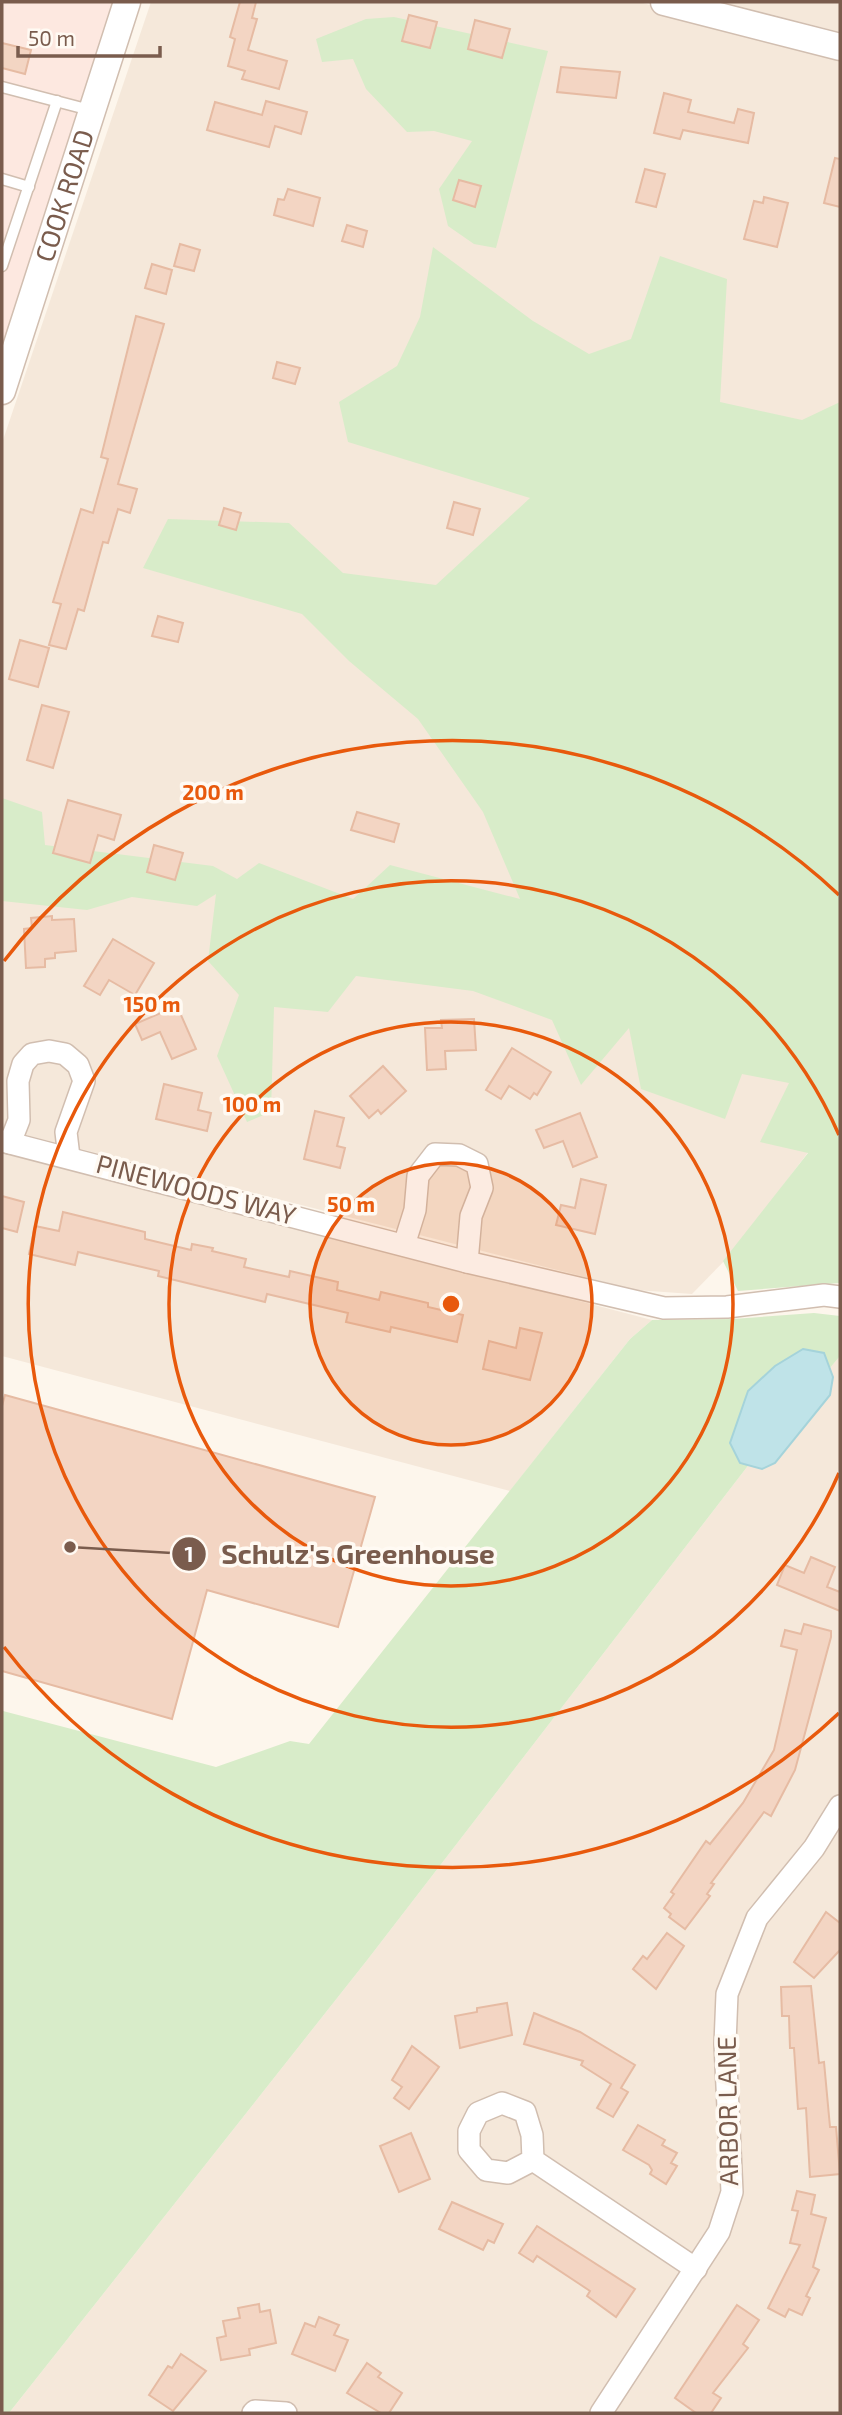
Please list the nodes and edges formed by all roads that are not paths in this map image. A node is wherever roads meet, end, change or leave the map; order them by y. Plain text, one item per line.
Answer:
1 (124, 2) edge
2 (674, 3) edge
3 (840, 47) edge
4 (2, 87) edge
5 (57, 101) junction
6 (93, 111) junction
7 (2, 180) edge
8 (29, 187) junction
9 (7, 236) edge
10 (2, 266) edge
11 (9, 346) edge
12 (2, 391) edge
13 (6, 1142) edge
14 (69, 1157) junction
15 (404, 1245) junction
16 (467, 1262) junction
17 (840, 1297) edge
18 (840, 1806) edge
19 (533, 2160) dead end
20 (696, 2269) junction
21 (253, 2413) edge
22 (286, 2413) edge
23 (601, 2413) edge

1 - 6 street, COOK ROAD
2 - 3 street
4 - 5 lane
5 - 6 lane
5 - 8 lane
6 - 11 street, COOK ROAD
7 - 8 lane
8 - 9 lane
9 - 10 lane
11 - 12 street, COOK ROAD
13 - 14 street, PINEWOODS WAY
13 - 14 street, PINEWOODS WAY
14 - 15 street, PINEWOODS WAY
15 - 16 street, PINEWOODS WAY
15 - 16 street
16 - 17 street, PINEWOODS WAY
18 - 20 street, ARBOR LANE
19 - 20 street
20 - 23 street, ARBOR LANE
21 - 22 street

